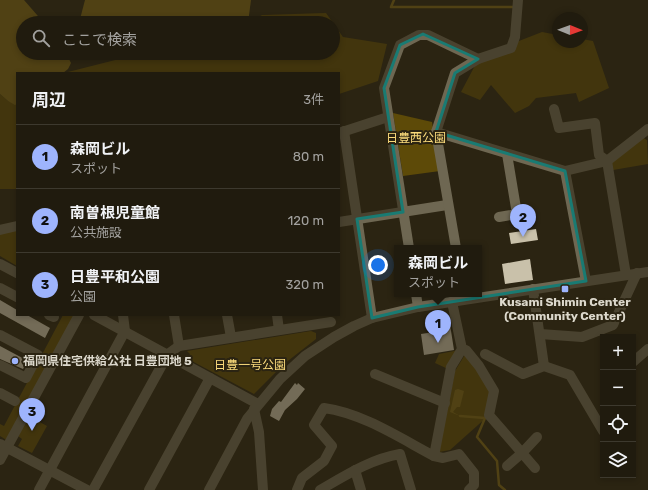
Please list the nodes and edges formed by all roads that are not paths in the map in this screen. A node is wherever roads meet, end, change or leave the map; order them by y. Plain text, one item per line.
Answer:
1 (518, 0) edge
2 (478, 59) junction
3 (554, 109) dead end
4 (388, 117) junction
5 (648, 129) edge
6 (342, 132) edge
7 (436, 132) junction
8 (507, 154) junction
9 (607, 161) junction
10 (565, 171) junction
11 (447, 205) junction
12 (403, 212) junction
13 (499, 217) dead end
14 (357, 219) junction
15 (340, 222) edge
16 (16, 226) edge
17 (0, 230) edge
18 (408, 245) edge
19 (455, 245) edge
20 (0, 264) edge
21 (16, 272) edge
22 (648, 272) edge
23 (637, 273) junction
24 (626, 275) junction
25 (586, 281) junction
26 (0, 288) edge
27 (533, 289) junction
28 (482, 295) edge
29 (16, 296) edge
30 (416, 297) edge
31 (466, 297) edge
32 (452, 302) junction
33 (418, 307) junction
34 (78, 316) edge
35 (96, 316) edge
36 (123, 316) edge
37 (174, 316) edge
38 (227, 316) edge
39 (277, 316) edge
40 (330, 318) edge
41 (372, 318) junction
42 (279, 330) junction
43 (125, 331) junction
44 (540, 334) junction
45 (0, 335) edge
46 (231, 337) junction
47 (334, 337) junction
48 (179, 346) junction
49 (462, 349) junction
50 (648, 349) edge
51 (168, 354) junction
52 (485, 354) dead end
53 (636, 359) edge
54 (0, 365) edge
55 (544, 366) junction
56 (375, 374) dead end
57 (210, 378) junction
58 (0, 393) edge
59 (15, 400) dead end
60 (445, 403) junction
61 (256, 407) junction
62 (600, 426) edge
63 (396, 436) junction
64 (537, 437) dead end
65 (4, 446) edge
66 (522, 453) junction
67 (400, 454) junction
68 (434, 456) junction
69 (0, 460) edge
70 (507, 466) dead end
71 (535, 468) dead end
72 (50, 470) junction
73 (355, 470) junction
74 (213, 488) edge
75 (39, 490) edge
76 (87, 490) edge
77 (93, 490) edge
78 (149, 490) edge
79 (263, 490) edge
80 (297, 490) edge
81 (320, 490) edge
82 (361, 490) edge
83 (411, 490) edge
84 (469, 490) edge

1 - 2 street
2 - 4 street
2 - 7 street
3 - 9 street
4 - 6 street
4 - 12 street
5 - 9 street
6 - 14 street
7 - 8 street
7 - 11 street
8 - 10 street
8 - 13 street
9 - 10 street
9 - 24 street
10 - 25 street
11 - 12 street
11 - 19 street
12 - 14 street
12 - 18 street
14 - 15 street
14 - 41 street
16 - 17 street
20 - 21 street
22 - 23 street
23 - 24 street
23 - 44 street
24 - 25 street
25 - 27 street
26 - 29 street
27 - 28 street
27 - 44 street
30 - 33 street
31 - 32 street
32 - 33 street
32 - 49 street
33 - 41 street
34 - 65 street
35 - 43 street
36 - 43 street
37 - 48 street
38 - 46 street
39 - 42 street
40 - 42 street
40 - 47 street
41 - 47 street
42 - 46 street
43 - 51 street
43 - 72 street
44 - 55 street
45 - 54 street
46 - 48 street
47 - 61 street
48 - 51 street
49 - 60 street
49 - 66 street
50 - 53 street
51 - 57 street
51 - 77 street
52 - 55 street
55 - 62 street
56 - 60 street
57 - 61 street
57 - 78 street
58 - 59 street
60 - 68 street
61 - 74 street
61 - 79 street
63 - 67 street
63 - 68 street
63 - 80 street
64 - 66 street
65 - 69 street
65 - 72 street
66 - 70 street
66 - 71 street
67 - 73 street
67 - 83 street
68 - 84 street
72 - 75 street
72 - 76 street
73 - 81 street
73 - 82 street

